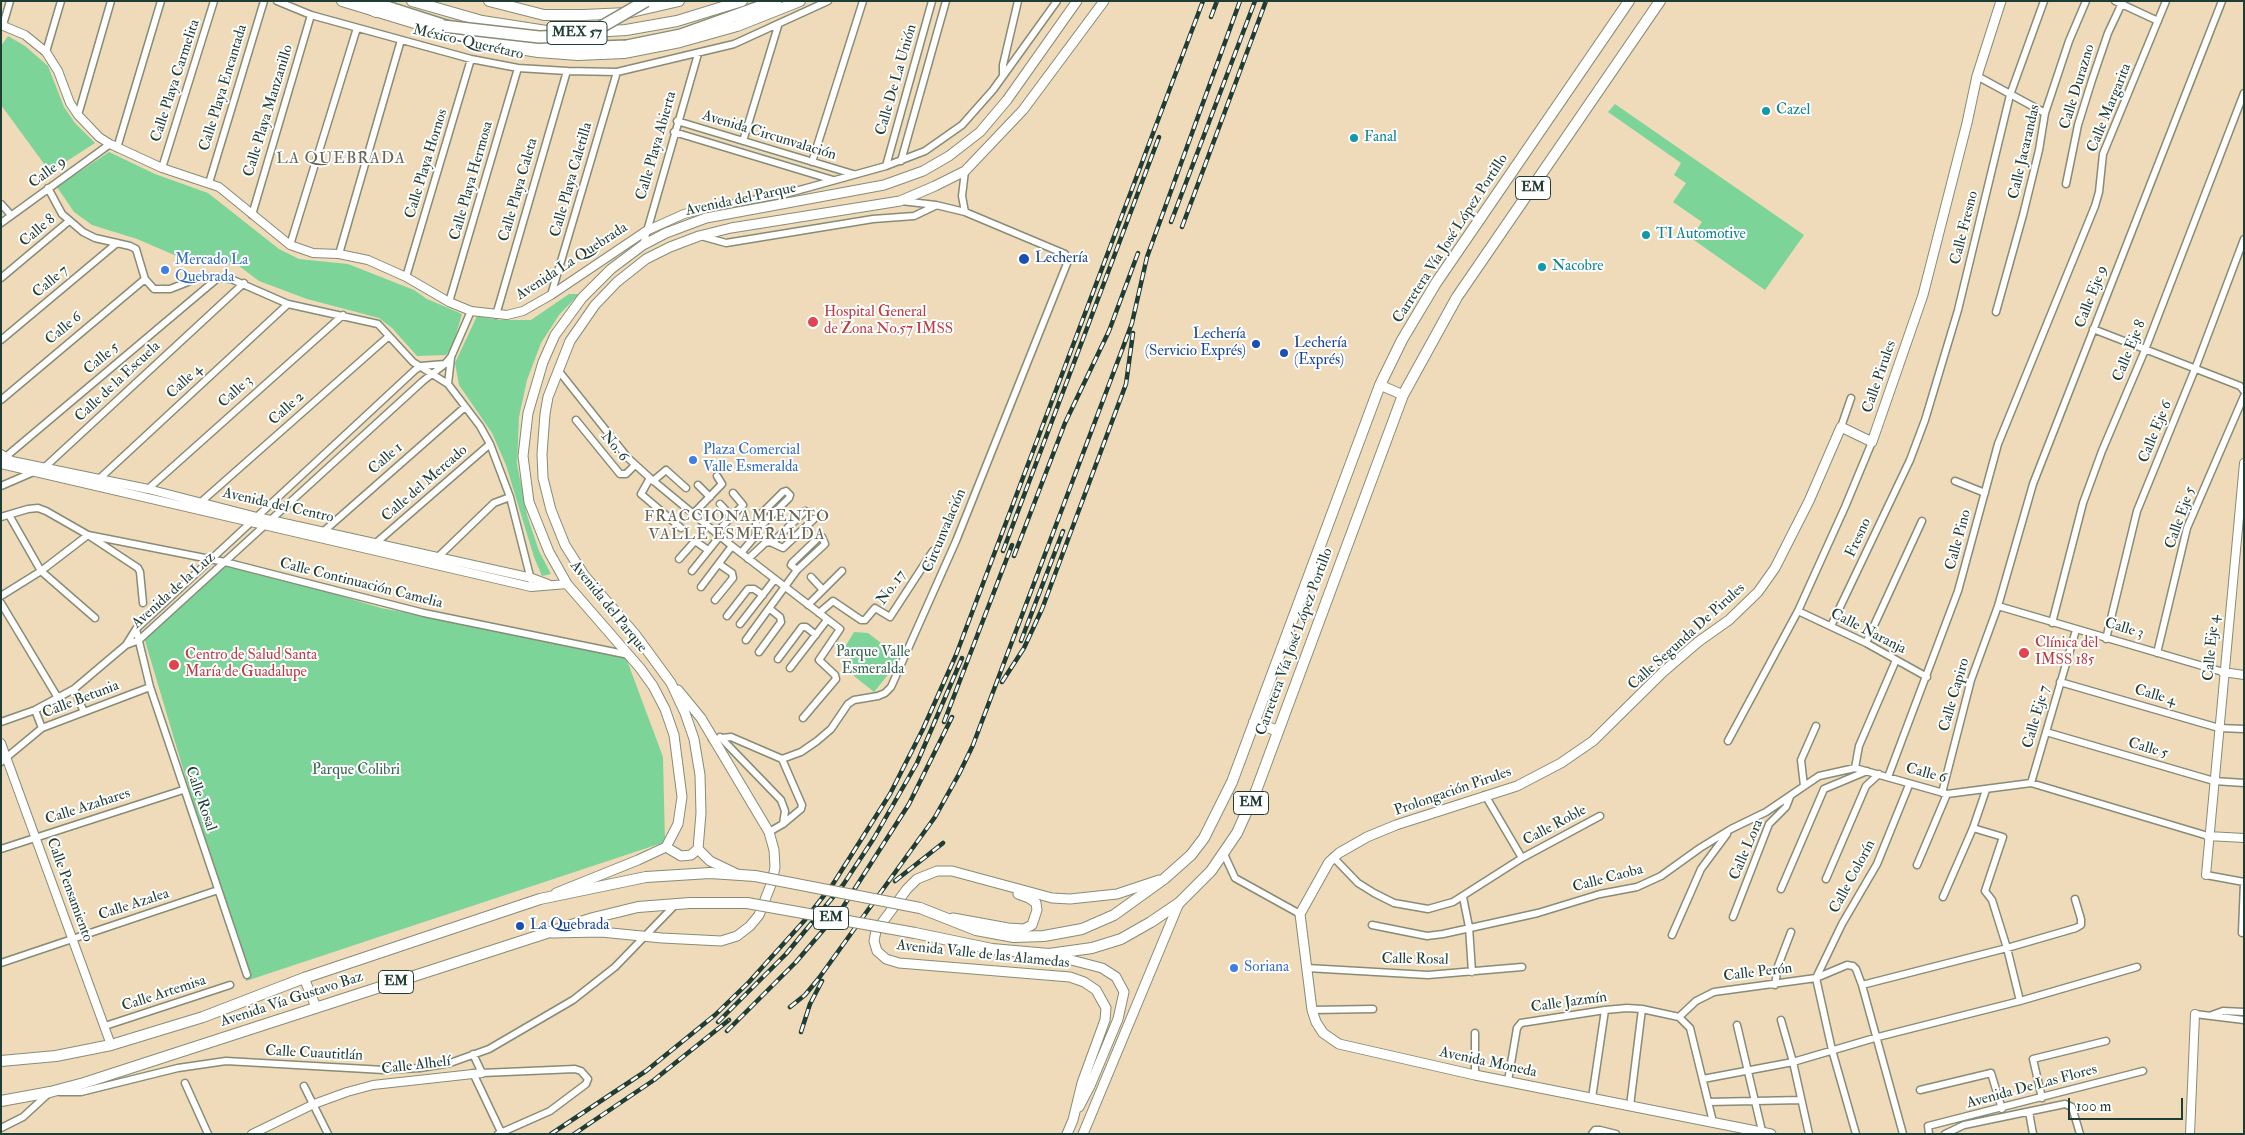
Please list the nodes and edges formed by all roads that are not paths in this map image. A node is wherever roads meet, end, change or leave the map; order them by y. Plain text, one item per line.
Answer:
1 (10, 1) edge
2 (61, 1) edge
3 (110, 1) edge
4 (161, 1) edge
5 (214, 1) edge
6 (264, 1) edge
7 (277, 1) edge
8 (342, 1) edge
9 (354, 1) edge
10 (368, 1) edge
11 (412, 1) edge
12 (489, 1) edge
13 (646, 1) edge
14 (679, 1) edge
15 (742, 1) edge
16 (776, 1) edge
17 (800, 1) edge
18 (828, 1) edge
19 (863, 1) edge
20 (932, 1) edge
21 (946, 1) edge
22 (1018, 1) edge
23 (1057, 1) edge
24 (1078, 1) edge
25 (1104, 1) edge
26 (1629, 1) edge
27 (1660, 1) edge
28 (2001, 1) edge
29 (2044, 1) edge
30 (2086, 1) edge
31 (2166, 1) edge
32 (2222, 1) edge
33 (2120, 2) edge
34 (376, 12) junction
35 (311, 15) junction
36 (2158, 21) junction
37 (2, 25) edge
38 (443, 26) junction
39 (778, 26) junction
40 (357, 28) junction
41 (402, 40) junction
42 (46, 52) junction
43 (698, 54) junction
44 (471, 59) junction
45 (518, 68) junction
46 (567, 72) junction
47 (617, 72) junction
48 (1003, 76) junction
49 (1977, 76) junction
50 (2244, 93) edge
51 (2010, 95) junction
52 (2045, 113) junction
53 (78, 115) junction
54 (677, 121) junction
55 (674, 132) junction
56 (743, 141) junction
57 (114, 146) junction
58 (901, 161) junction
59 (812, 162) junction
60 (886, 166) junction
61 (162, 168) junction
62 (964, 171) junction
63 (854, 175) junction
64 (835, 180) junction
65 (209, 183) junction
66 (2066, 184) dead end
67 (48, 188) junction
68 (900, 201) junction
69 (1, 204) edge
70 (936, 205) junction
71 (704, 209) junction
72 (966, 212) junction
73 (11, 215) junction
74 (252, 215) junction
75 (706, 218) junction
76 (69, 221) junction
77 (1, 223) edge
78 (646, 231) junction
79 (700, 236) junction
80 (2244, 239) edge
81 (117, 243) junction
82 (290, 245) junction
83 (643, 245) junction
84 (339, 254) junction
85 (219, 277) junction
86 (406, 277) junction
87 (1, 278) edge
88 (145, 278) junction
89 (244, 283) junction
90 (551, 295) junction
91 (450, 302) junction
92 (288, 304) junction
93 (2053, 310) joint
94 (471, 311) junction
95 (1996, 312) dead end
96 (342, 315) junction
97 (496, 315) junction
98 (2093, 329) junction
99 (389, 336) junction
100 (1, 340) edge
101 (2145, 350) junction
102 (451, 357) junction
103 (445, 364) junction
104 (421, 366) junction
105 (2195, 369) junction
106 (558, 370) junction
107 (432, 374) junction
108 (448, 384) junction
109 (1380, 385) junction
110 (2243, 387) edge
111 (1403, 395) junction
112 (2244, 396) edge
113 (1851, 398) dead end
114 (1, 400) edge
115 (465, 407) junction
116 (576, 420) dead end
117 (1841, 426) junction
118 (1872, 442) junction
119 (490, 444) junction
120 (2, 459) edge
121 (1910, 460) joint
122 (2244, 463) edge
123 (635, 465) junction
124 (45, 467) junction
125 (35, 473) junction
126 (717, 476) dead end
127 (100, 479) junction
128 (651, 480) junction
129 (1955, 481) dead end
130 (698, 485) dead end
131 (1, 486) edge
132 (686, 488) dead end
133 (148, 489) junction
134 (733, 493) dead end
135 (1985, 493) junction
136 (710, 496) junction
137 (510, 497) junction
138 (201, 502) junction
139 (720, 504) dead end
140 (805, 511) dead end
141 (693, 514) junction
142 (9, 515) junction
143 (1, 517) edge
144 (732, 517) junction
145 (254, 519) junction
146 (814, 519) dead end
147 (1922, 521) dead end
148 (267, 522) junction
149 (681, 528) dead end
150 (324, 531) junction
151 (756, 531) junction
152 (718, 534) junction
153 (88, 535) junction
154 (376, 543) junction
155 (772, 543) junction
156 (732, 546) junction
157 (708, 550) junction
158 (933, 551) dead end
159 (741, 553) junction
160 (438, 557) junction
161 (679, 559) dead end
162 (748, 559) junction
163 (212, 560) junction
164 (225, 562) junction
165 (719, 564) junction
166 (797, 570) junction
167 (41, 571) junction
168 (692, 571) dead end
169 (842, 572) dead end
170 (811, 577) dead end
171 (775, 579) junction
172 (531, 582) junction
173 (567, 584) junction
174 (701, 587) dead end
175 (785, 587) junction
176 (823, 590) junction
177 (763, 595) junction
178 (1, 596) edge
179 (715, 600) dead end
180 (1, 603) edge
181 (143, 603) dead end
182 (808, 605) junction
183 (1998, 606) junction
184 (770, 609) junction
185 (1798, 611) junction
186 (819, 614) junction
187 (727, 616) dead end
188 (96, 618) dead end
189 (827, 620) junction
190 (2052, 623) junction
191 (740, 624) dead end
192 (1831, 626) junction
193 (136, 629) junction
194 (2076, 630) junction
195 (816, 635) junction
196 (2106, 639) junction
197 (139, 640) junction
198 (746, 640) dead end
199 (1866, 643) junction
200 (126, 644) junction
201 (759, 652) dead end
202 (2157, 653) junction
203 (629, 655) junction
204 (778, 659) dead end
205 (1896, 660) junction
206 (790, 668) dead end
207 (2223, 672) junction
208 (2244, 675) edge
209 (1927, 677) junction
210 (2060, 682) junction
211 (671, 683) junction
212 (150, 686) junction
213 (74, 689) junction
214 (58, 698) junction
215 (1629, 707) joint
216 (35, 710) junction
217 (84, 712) junction
218 (803, 718) dead end
219 (1, 722) edge
220 (1254, 722) junction
221 (1816, 726) dead end
222 (42, 728) junction
223 (2219, 728) junction
224 (2244, 729) edge
225 (1278, 732) junction
226 (2046, 732) junction
227 (716, 738) junction
228 (1728, 740) dead end
229 (1, 743) edge
230 (782, 759) junction
231 (4, 760) edge
232 (1855, 768) junction
233 (1867, 771) junction
234 (1879, 774) junction
235 (1888, 777) junction
236 (2214, 780) junction
237 (2244, 782) edge
238 (2031, 783) junction
239 (1909, 785) junction
240 (1804, 786) junction
241 (183, 790) junction
242 (1986, 790) junction
243 (1944, 794) junction
244 (1484, 795) junction
245 (1790, 797) junction
246 (1600, 816) dead end
247 (783, 824) junction
248 (1973, 828) junction
249 (1731, 829) junction
250 (769, 832) junction
251 (2208, 836) junction
252 (36, 837) junction
253 (2244, 838) edge
254 (666, 847) junction
255 (1, 849) edge
256 (698, 849) junction
257 (1224, 854) junction
258 (1333, 858) junction
259 (1522, 858) junction
260 (1917, 865) dead end
261 (737, 874) junction
262 (2206, 875) joint
263 (755, 876) joint
264 (1164, 879) junction
265 (1826, 879) dead end
266 (989, 880) junction
267 (1781, 889) dead end
268 (218, 890) junction
269 (1463, 897) junction
270 (1943, 897) dead end
271 (540, 899) junction
272 (2075, 899) dead end
273 (747, 903) joint
274 (1179, 903) junction
275 (676, 904) junction
276 (1300, 914) junction
277 (945, 916) junction
278 (1733, 917) dead end
279 (1372, 925) dead end
280 (1469, 927) junction
281 (1791, 932) dead end
282 (550, 933) junction
283 (2242, 933) dead end
284 (1672, 935) dead end
285 (647, 936) junction
286 (72, 939) junction
287 (2007, 948) junction
288 (1049, 954) junction
289 (1, 963) edge
290 (1522, 967) dead end
291 (2137, 967) dead end
292 (1307, 968) junction
293 (1472, 972) junction
294 (247, 975) dead end
295 (304, 978) junction
296 (1816, 978) junction
297 (1775, 984) junction
298 (1862, 984) junction
299 (230, 985) dead end
300 (2020, 1001) junction
301 (316, 1007) junction
302 (1373, 1009) dead end
303 (1642, 1009) junction
304 (1312, 1010) junction
305 (1605, 1010) junction
306 (2244, 1012) edge
307 (2195, 1014) joint
308 (2208, 1016) junction
309 (1679, 1017) junction
310 (1781, 1020) dead end
311 (2244, 1020) edge
312 (1737, 1025) dead end
313 (105, 1026) junction
314 (1475, 1032) dead end
315 (1878, 1037) junction
316 (2106, 1041) dead end
317 (111, 1045) junction
318 (1832, 1050) junction
319 (473, 1054) junction
320 (1, 1061) edge
321 (1793, 1062) junction
322 (1748, 1070) junction
323 (2143, 1071) dead end
324 (473, 1073) junction
325 (482, 1073) junction
326 (1475, 1075) junction
327 (1703, 1079) junction
328 (1508, 1081) junction
329 (185, 1083) dead end
330 (304, 1086) dead end
331 (1920, 1090) dead end
332 (50, 1092) junction
333 (1592, 1098) junction
334 (2042, 1098) junction
335 (1756, 1100) junction
336 (1801, 1100) junction
337 (1, 1101) edge
338 (1708, 1102) junction
339 (314, 1104) junction
340 (2017, 1105) junction
341 (1630, 1106) junction
342 (2002, 1108) junction
343 (2028, 1112) junction
344 (2020, 1114) junction
345 (1072, 1120) junction
346 (1713, 1122) junction
347 (1, 1128) edge
348 (1593, 1132) edge
349 (499, 1133) edge
350 (1767, 1133) edge
351 (208, 1134) edge
352 (252, 1134) edge
353 (328, 1134) edge
354 (1067, 1134) edge
355 (1073, 1134) edge
356 (1083, 1134) edge
357 (1616, 1134) edge
358 (1809, 1134) edge
359 (1856, 1134) edge
360 (1903, 1134) edge
361 (1929, 1134) edge
362 (1945, 1134) edge
363 (2033, 1134) edge
364 (2080, 1134) edge
365 (2190, 1134) edge

1 - 37 street
2 - 42 street
3 - 53 street
4 - 57 street
5 - 61 street, Calle Playa Carmelita
6 - 65 street, Calle Playa Encantada
7 - 35 street, México-Querétaro
8 - 34 main road
9 - 34 main road
10 - 38 highway
11 - 15 main road, MEX 57
12 - 14 main road, MEX 57
13 - 38 highway, bridge
16 - 38 highway, bridge
17 - 34 main road
18 - 39 street, México-Querétaro
19 - 59 street
20 - 60 street, Calle De La Unión
21 - 58 street
22 - 48 street
23 - 48 street, Avenida La Quebrada
24 - 75 main road, Avenida del Parque
25 - 62 main road, Avenida del Parque
26 - 109 main road, Carretera Vía José López Portillo / EM
27 - 111 main road, Carretera Vía José López Portillo / EM
28 - 49 main road, Calle Pirules
29 - 51 street, Calle Fresno
30 - 52 street, Calle Jacarandas
31 - 36 street, Calle Margarita
32 - 98 street, Calle Eje 9
33 - 36 street
33 - 66 street, Calle Durazno
35 - 40 street, México-Querétaro
35 - 74 street, Calle Playa Manzanillo
36 - 93 street, Calle Margarita
37 - 42 street, Avenida La Quebrada
39 - 43 street, México-Querétaro
39 - 56 street
40 - 41 street, México-Querétaro
40 - 82 street
41 - 44 street, México-Querétaro
41 - 84 street
42 - 53 street, Avenida La Quebrada
43 - 47 street, México-Querétaro
43 - 54 street, Calle Playa Abierta
44 - 45 street, México-Querétaro
44 - 86 street, Calle Playa Hornos
45 - 46 street, México-Querétaro
45 - 91 street, Calle Playa Hermosa
46 - 47 street, México-Querétaro
46 - 97 street, Calle Playa Caleta
47 - 90 street, Calle Playa Caletilla
48 - 58 street, Avenida La Quebrada
49 - 51 street
49 - 118 main road, Calle Pirules
50 - 101 street, Calle Eje 8
51 - 52 street
51 - 121 street, Calle Fresno
52 - 95 street, Calle Jacarandas
53 - 57 street, Avenida La Quebrada
54 - 55 street, Calle Playa Abierta
54 - 56 street, Avenida Circunvalación
55 - 64 street, Avenida Circunvalación
55 - 78 street, Calle Playa Abierta
56 - 59 street, Avenida Circunvalación
57 - 61 street, Avenida La Quebrada
57 - 67 street, Calle 9
58 - 60 street, Avenida La Quebrada
59 - 63 street, Avenida Circunvalación
60 - 63 street, Avenida La Quebrada
61 - 65 street, Avenida La Quebrada
62 - 68 main road, Avenida del Parque
62 - 72 street
63 - 64 street, Avenida La Quebrada
64 - 71 street, Avenida La Quebrada
65 - 74 street, Avenida La Quebrada
67 - 73 street, Calle 9
67 - 76 street
68 - 70 street
68 - 79 main road, Avenida del Parque
69 - 73 street
70 - 72 street
70 - 79 street, Avenida del Parque
71 - 75 main road
71 - 78 street, Avenida La Quebrada
72 - 230 street, Circunvalación
73 - 77 street, Calle 9
74 - 82 street, Avenida La Quebrada
75 - 83 main road, Avenida del Parque
76 - 81 street
76 - 87 street, Calle 8
78 - 83 street, Calle Playa Abierta
78 - 90 street, Avenida La Quebrada
79 - 106 main road, Avenida del Parque
80 - 105 street, Calle Eje 6
81 - 88 street
81 - 100 street, Calle 7
82 - 84 street, Avenida La Quebrada
83 - 173 main road, Avenida del Parque
84 - 86 street, Avenida La Quebrada
85 - 88 street
85 - 89 street
85 - 120 street, Calle 5
86 - 91 street, Avenida La Quebrada
88 - 114 street, Calle 6
89 - 92 street
89 - 124 street, Calle de la Escuela
90 - 97 street, Avenida La Quebrada
91 - 94 street, Avenida La Quebrada
92 - 96 street
92 - 127 street, Calle 4
93 - 135 street, Calle Pino
94 - 97 street, Avenida La Quebrada
94 - 102 street, Avenida de la Luz
96 - 99 street
96 - 133 street, Calle 3
98 - 101 street
98 - 183 street, Calle Eje 9
99 - 104 street
99 - 138 street, Calle 2
101 - 105 street
101 - 190 street, Calle Eje 8
102 - 103 street, Avenida de la Luz
102 - 108 street
103 - 104 street
103 - 107 street, Avenida de la Luz
104 - 107 street
104 - 145 street, Avenida de la Luz
105 - 110 street
105 - 196 street, Calle Eje 6
106 - 123 street
106 - 211 main road, Avenida del Parque
107 - 108 street
107 - 148 street, Avenida de la Luz
108 - 115 street
109 - 111 main road
109 - 220 main road, Carretera Vía José López Portillo / EM
111 - 225 main road, Carretera Vía José López Portillo / EM
112 - 202 street, Calle Eje 5
113 - 117 street, Calle Segunda De Pirules
115 - 119 street
115 - 150 street, Calle 1
116 - 123 street, No. 6
117 - 118 main road
117 - 215 main road, Calle Segunda De Pirules
118 - 185 street, Calle Pirules
119 - 137 street
119 - 154 street, Calle del Mercado
120 - 124 street, Avenida del Centro
120 - 125 street, Avenida del Centro
121 - 192 street, Fresno
122 - 207 street, Calle Eje 4
123 - 128 street
124 - 125 street, Calle de la Escuela
124 - 127 street, Avenida del Centro
125 - 131 street, Calle de la Escuela
125 - 145 street, Avenida del Centro
126 - 136 street
127 - 133 street, Avenida del Centro
128 - 132 street
128 - 141 street
128 - 149 street
129 - 135 street
130 - 136 street
133 - 138 street, Avenida del Centro
134 - 144 street
135 - 209 street, Calle Pino
136 - 141 street
137 - 160 street
137 - 172 street
138 - 145 street, Avenida del Centro
139 - 144 street
140 - 155 street
141 - 152 street
142 - 143 street, Calle Continuación Camelia
142 - 153 street, Calle Continuación Camelia
142 - 167 street
144 - 152 street
145 - 148 street, Avenida del Centro
145 - 163 street, Avenida de la Luz
146 - 155 street
147 - 199 street
148 - 150 street, Avenida del Centro
148 - 164 street, Avenida de la Luz
148 - 172 street, Avenida del Centro
150 - 154 street, Avenida del Centro
151 - 151 street
151 - 159 street
152 - 156 street
152 - 157 street
153 - 163 street, Calle Continuación Camelia
153 - 167 street
153 - 181 street, Calle Continuación Camelia
154 - 160 street, Avenida del Centro
155 - 162 street
156 - 159 street
156 - 165 street
157 - 161 street
157 - 168 street
158 - 186 street, No. 17
159 - 162 street
160 - 172 street, Avenida del Centro
162 - 171 street
163 - 164 street, Calle Continuación Camelia
163 - 193 street, Avenida de la Luz
164 - 197 street, Avenida de la Luz
164 - 203 street, Calle Continuación Camelia
165 - 174 street
165 - 179 street
166 - 166 street
166 - 175 street
167 - 178 street
167 - 188 street
169 - 176 street
170 - 176 street
171 - 175 street
171 - 177 street
172 - 173 street, Avenida del Centro
173 - 203 main road, Avenida del Parque
175 - 182 street
175 - 184 street
176 - 182 street
177 - 187 street
177 - 191 street
180 - 214 street
182 - 186 street
183 - 190 street, Calle 3
183 - 243 street, Calle Capiro
184 - 198 street
184 - 201 street
185 - 192 street, Calle Naranja
185 - 228 street, Calle Pirules
186 - 189 street
189 - 195 street
189 - 218 street
190 - 194 street, Calle 3
192 - 199 street, Calle Naranja
193 - 197 street, Calle Rosal
193 - 200 street, Avenida de la Luz
194 - 196 street, Calle 3
194 - 210 street, Calle Eje 7
195 - 204 street
195 - 206 street
196 - 202 street, Calle 3
197 - 200 street, Avenida de la Luz
197 - 212 street, Calle Rosal
199 - 205 street, Calle Naranja
200 - 213 street
202 - 207 street, Calle 3
203 - 254 main road, Avenida del Parque
205 - 209 street, Calle Naranja
205 - 232 street
207 - 208 street, Calle 3
207 - 223 street, Calle Eje 4
209 - 235 street, Calle Pino
210 - 223 street, Calle 4
210 - 226 street, Calle Eje 7
211 - 227 main road
211 - 256 main road, Avenida del Parque
212 - 217 street, Calle Betunia
212 - 241 street, Calle Rosal
213 - 214 street
213 - 217 street
214 - 216 street
215 - 244 main road, Prolongación Pirules
216 - 219 street
216 - 222 street
217 - 222 street, Calle Betunia
220 - 225 main road
220 - 264 main road, Carretera Vía José López Portillo / EM
221 - 240 street
222 - 231 street, Calle Betunia
223 - 224 street, Calle 4
223 - 236 street, Calle Eje 4
225 - 257 main road, Carretera Vía José López Portillo / EM
226 - 236 street, Calle 5
226 - 238 street, Calle Eje 7
227 - 230 street
227 - 247 street
227 - 250 main road
229 - 231 street, Calle Pensamiento
230 - 247 street
231 - 252 street, Calle Pensamiento
232 - 233 street, Calle 6
232 - 240 street, Calle 6
233 - 234 street, Calle 6
233 - 267 street
234 - 235 street, Calle 6
234 - 265 street
235 - 239 street, Calle 6
236 - 237 street, Calle 5
236 - 251 street, Calle Eje 4
238 - 242 street, Calle 6
238 - 251 street, Calle 6
239 - 243 street, Calle 6
239 - 296 street, Calle Colorín
240 - 245 street, Calle 6
241 - 252 street, Calle Azahares
241 - 268 street, Calle Rosal
242 - 243 street, Calle 6
242 - 248 street
243 - 260 street, Calle Capiro
244 - 258 main road, Prolongación Pirules
244 - 259 street
245 - 249 street, Calle 6
245 - 278 street, Calle Lora
246 - 259 street, Calle Roble
247 - 250 street
248 - 270 street
248 - 287 street
249 - 280 street, Calle Caoba
249 - 284 street, Calle 6
250 - 285 main road
251 - 253 street, Calle 6
251 - 262 street, Calle Eje 4
252 - 255 street, Calle Azahares
252 - 286 street, Calle Pensamiento
254 - 256 main road
254 - 271 main road
256 - 261 main road
257 - 274 main road, Carretera Vía José López Portillo / EM
257 - 276 street
258 - 269 street, Calle Roble
258 - 276 main road, Prolongación Pirules
259 - 269 street, Calle Roble
261 - 263 main road, Avenida Vía Gustavo Baz / EM
261 - 271 main road, Avenida Vía Gustavo Baz / EM
262 - 283 street
263 - 277 main road, Carretera Vía José López Portillo / EM, bridge
264 - 266 main road, Avenida Valle de las Alamedas
264 - 277 main road, Carretera Vía José López Portillo / EM
266 - 277 main road
266 - 345 main road, Avenida Valle de las Alamedas
268 - 286 street, Calle Azalea
268 - 294 street, Calle Rosal
269 - 280 street
271 - 295 main road, Avenida Vía Gustavo Baz / EM
272 - 287 street
273 - 275 main road, Avenida Vía Gustavo Baz / EM
273 - 288 main road, Carretera Vía José López Portillo / EM, bridge
274 - 288 main road, Carretera Vía José López Portillo / EM
274 - 356 main road
275 - 282 main road, Avenida Vía Gustavo Baz / EM
275 - 285 street, Calle Cuautitlán
276 - 292 main road, Avenida Moneda
279 - 280 street, Calle Caoba
280 - 293 street
281 - 297 street
282 - 285 main road
282 - 301 main road, Avenida Vía Gustavo Baz / EM
285 - 319 street, Calle Cuautitlán
286 - 289 street, Calle Azalea
286 - 313 street, Calle Pensamiento
287 - 298 street
287 - 300 street
288 - 345 main road
290 - 293 street, Calle Rosal
291 - 300 street
292 - 293 street, Calle Rosal
292 - 304 main road, Avenida Moneda
295 - 301 main road
295 - 317 main road, Avenida Vía Gustavo Baz / EM
296 - 297 street, Calle Perón
296 - 298 street, Calle Perón
296 - 318 street
297 - 309 street, Calle Perón
298 - 315 street
299 - 313 street, Calle Artemisa
300 - 315 street
301 - 332 main road, Avenida Vía Gustavo Baz / EM
302 - 304 street
303 - 305 street, Calle Jazmín
303 - 309 street, Calle Jazmín
303 - 341 street
304 - 326 main road, Avenida Moneda
305 - 328 street, Calle Jazmín
305 - 333 street
306 - 308 street
307 - 308 street
307 - 365 street
308 - 311 street
309 - 327 street
310 - 321 street
312 - 322 street
313 - 317 street, Calle Pensamiento
314 - 326 street
315 - 318 street
315 - 360 street
316 - 334 street
317 - 320 main road, EM
318 - 321 street
318 - 359 street
319 - 325 street
319 - 332 street, Calle Cuautitlán
321 - 322 street
321 - 336 street
322 - 327 street
322 - 335 street
323 - 334 street, Avenida De Las Flores
324 - 325 street, Calle Alhelí
324 - 339 street, Calle Alhelí
324 - 349 street
325 - 349 street, Calle Alhelí
326 - 328 main road, Avenida Moneda
327 - 338 street
328 - 333 main road, Avenida Moneda
329 - 351 street
330 - 339 street
331 - 342 street
332 - 337 main road, EM
332 - 347 street
333 - 341 main road, Avenida Moneda
334 - 340 street, Avenida De Las Flores
335 - 336 street
335 - 338 street
335 - 350 street
336 - 358 street
338 - 346 street
339 - 352 street, Calle Alhelí
339 - 353 street
340 - 342 street, Avenida De Las Flores
340 - 344 street
341 - 346 main road, Avenida Moneda
342 - 361 street, Avenida De Las Flores
343 - 344 street
343 - 363 street
343 - 364 street
344 - 362 street
345 - 354 main road, Avenida Valle de las Alamedas
345 - 355 main road
346 - 350 main road, Avenida Moneda
348 - 357 street

